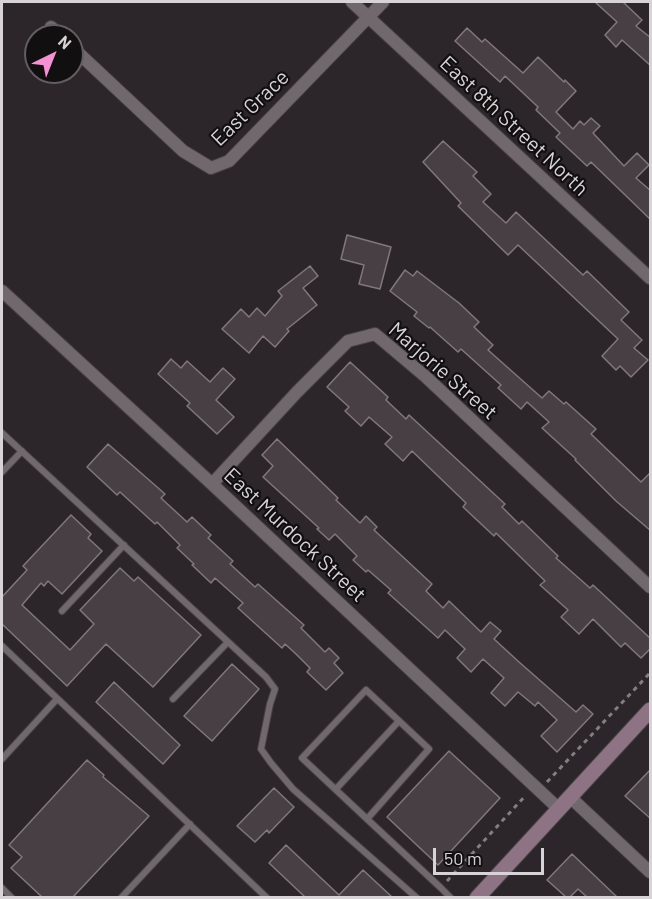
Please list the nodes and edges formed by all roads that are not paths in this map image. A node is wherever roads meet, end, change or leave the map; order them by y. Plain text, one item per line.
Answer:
1 (352, 2) edge
2 (382, 2) edge
3 (368, 17) junction
4 (84, 57) edge
5 (651, 278) edge
6 (2, 291) edge
7 (2, 433) edge
8 (22, 451) junction
9 (2, 472) edge
10 (212, 484) junction
11 (124, 545) junction
12 (651, 587) edge
13 (62, 611) dead end
14 (228, 642) junction
15 (2, 646) edge
16 (57, 699) junction
17 (173, 699) dead end
18 (651, 710) edge
19 (399, 721) junction
20 (2, 759) edge
21 (336, 789) junction
22 (570, 797) junction
23 (559, 809) junction
24 (367, 819) junction
25 (190, 824) junction
26 (651, 872) edge
27 (2, 888) edge
28 (12, 897) edge
29 (121, 897) edge
30 (267, 897) edge
31 (417, 897) edge
32 (451, 897) edge
33 (477, 897) edge

1 - 3 street, East 8th Street North
2 - 3 street
3 - 4 street, East Grace
3 - 5 street, East 8th Street North
6 - 10 street, East Murdock Street
7 - 8 lane
8 - 9 lane
8 - 11 lane
10 - 12 street, Marjorie Street
10 - 23 street, East Murdock Street
11 - 13 lane
11 - 14 lane
14 - 17 lane
14 - 31 lane
15 - 16 lane
16 - 20 lane
16 - 25 lane
18 - 22 main road
19 - 21 lane
19 - 21 lane
19 - 24 lane
21 - 24 lane
22 - 23 main road
22 - 26 street
23 - 33 main road
24 - 32 lane
25 - 29 lane
25 - 30 lane
27 - 28 lane

